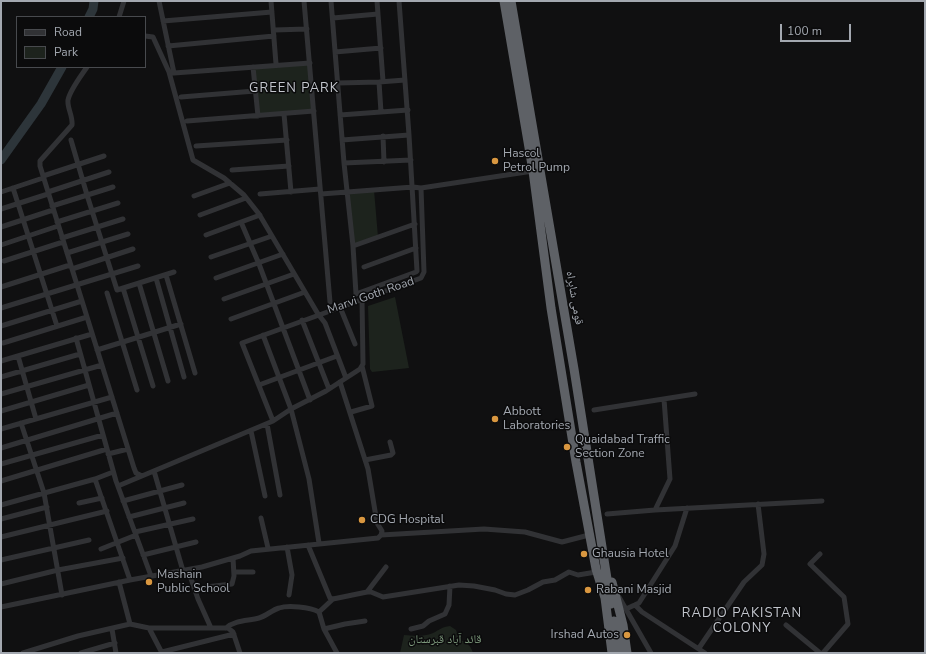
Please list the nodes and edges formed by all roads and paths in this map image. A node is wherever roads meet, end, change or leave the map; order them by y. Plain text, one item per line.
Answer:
1 (124, 1) edge
2 (159, 1) edge
3 (272, 1) edge
4 (304, 1) edge
5 (331, 1) edge
6 (377, 1) edge
7 (399, 1) edge
8 (504, 1) edge
9 (511, 1) edge
10 (272, 12) junction
11 (378, 14) junction
12 (119, 16) edge
13 (333, 18) junction
14 (163, 21) junction
15 (307, 29) junction
16 (274, 30) junction
17 (146, 36) edge
18 (274, 36) junction
19 (168, 46) junction
20 (381, 48) junction
21 (335, 52) junction
22 (310, 63) junction
23 (276, 64) junction
24 (253, 67) junction
25 (85, 68) edge
26 (405, 80) junction
27 (381, 82) junction
28 (338, 83) junction
29 (255, 91) junction
30 (181, 97) dead end
31 (408, 110) junction
32 (314, 112) junction
33 (382, 112) junction
34 (284, 114) junction
35 (340, 115) junction
36 (258, 116) junction
37 (187, 122) dead end
38 (409, 134) junction
39 (382, 136) junction
40 (71, 140) dead end
41 (287, 140) junction
42 (342, 140) junction
43 (196, 146) dead end
44 (104, 156) dead end
45 (411, 160) junction
46 (384, 162) junction
47 (344, 163) junction
48 (78, 164) junction
49 (289, 166) junction
50 (232, 170) dead end
51 (109, 172) dead end
52 (532, 172) junction
53 (43, 177) junction
54 (83, 180) junction
55 (230, 183) junction
56 (113, 187) dead end
57 (13, 188) junction
58 (413, 188) junction
59 (421, 188) junction
60 (1, 192) edge
61 (291, 192) junction
62 (320, 192) junction
63 (347, 192) junction
64 (48, 193) junction
65 (260, 194) dead end
66 (86, 195) junction
67 (194, 196) dead end
68 (246, 198) junction
69 (118, 203) dead end
70 (18, 204) junction
71 (53, 208) junction
72 (1, 209) edge
73 (92, 211) junction
74 (200, 215) dead end
75 (260, 216) junction
76 (123, 219) dead end
77 (23, 220) junction
78 (241, 222) junction
79 (58, 224) junction
80 (415, 224) junction
81 (1, 227) edge
82 (97, 227) junction
83 (128, 234) dead end
84 (206, 235) dead end
85 (28, 236) junction
86 (272, 236) junction
87 (63, 240) junction
88 (102, 243) junction
89 (250, 243) junction
90 (1, 245) edge
91 (353, 246) junction
92 (416, 248) junction
93 (133, 249) dead end
94 (33, 251) junction
95 (67, 253) junction
96 (283, 254) junction
97 (211, 257) dead end
98 (107, 258) junction
99 (4, 261) dead end
100 (259, 264) junction
101 (138, 266) dead end
102 (71, 267) junction
103 (364, 267) dead end
104 (174, 272) dead end
105 (112, 274) junction
106 (294, 274) junction
107 (41, 275) junction
108 (166, 275) junction
109 (156, 278) junction
110 (216, 278) dead end
111 (139, 283) junction
112 (76, 284) junction
113 (266, 284) junction
114 (1, 287) edge
115 (124, 288) junction
116 (305, 292) junction
117 (48, 293) junction
118 (107, 293) dead end
119 (224, 299) dead end
120 (362, 299) junction
121 (82, 301) junction
122 (330, 302) dead end
123 (273, 304) junction
124 (340, 307) junction
125 (1, 308) edge
126 (53, 310) junction
127 (318, 314) junction
128 (87, 317) junction
129 (231, 319) dead end
130 (302, 320) junction
131 (181, 324) junction
132 (1, 326) edge
133 (57, 326) junction
134 (170, 327) junction
135 (282, 328) junction
136 (153, 332) junction
137 (92, 334) junction
138 (263, 335) junction
139 (76, 338) junction
140 (138, 338) junction
141 (122, 342) junction
142 (3, 343) dead end
143 (355, 344) dead end
144 (97, 350) junction
145 (80, 354) junction
146 (18, 356) junction
147 (338, 356) junction
148 (1, 361) edge
149 (319, 363) junction
150 (102, 365) junction
151 (362, 366) junction
152 (85, 370) junction
153 (23, 371) junction
154 (299, 371) junction
155 (195, 374) dead end
156 (184, 376) dead end
157 (1, 377) edge
158 (278, 378) junction
159 (346, 378) junction
160 (168, 381) dead end
161 (340, 382) junction
162 (89, 385) junction
163 (259, 385) junction
164 (27, 386) junction
165 (153, 386) dead end
166 (329, 389) junction
167 (137, 390) dead end
168 (1, 394) edge
169 (695, 394) dead end
170 (112, 397) junction
171 (664, 399) junction
172 (310, 400) junction
173 (31, 402) junction
174 (93, 402) junction
175 (291, 409) junction
176 (594, 410) dead end
177 (1, 411) edge
178 (350, 412) junction
179 (117, 413) junction
180 (36, 419) junction
181 (98, 419) junction
182 (273, 421) junction
183 (21, 423) junction
184 (267, 424) junction
185 (1, 429) edge
186 (251, 431) junction
187 (103, 435) junction
188 (27, 440) junction
189 (390, 442) dead end
190 (1, 448) edge
191 (128, 449) junction
192 (108, 452) junction
193 (32, 455) junction
194 (365, 460) junction
195 (1, 464) edge
196 (37, 470) junction
197 (114, 472) junction
198 (154, 472) junction
199 (142, 476) junction
200 (95, 479) junction
201 (1, 481) edge
202 (182, 485) dead end
203 (118, 486) junction
204 (160, 491) junction
205 (44, 493) junction
206 (280, 495) dead end
207 (265, 496) dead end
208 (102, 498) junction
209 (123, 501) junction
210 (822, 501) dead end
211 (79, 503) dead end
212 (184, 503) dead end
213 (758, 504) junction
214 (1, 505) edge
215 (47, 507) junction
216 (165, 507) junction
217 (687, 508) junction
218 (655, 510) junction
219 (107, 511) junction
220 (607, 514) dead end
221 (129, 517) junction
222 (261, 518) dead end
223 (1, 519) edge
224 (193, 519) dead end
225 (170, 525) junction
226 (50, 526) junction
227 (135, 534) junction
228 (382, 535) junction
229 (589, 535) junction
230 (1, 537) edge
231 (89, 540) dead end
232 (118, 542) junction
233 (196, 542) dead end
234 (318, 543) junction
235 (308, 545) junction
236 (176, 547) junction
237 (287, 547) junction
238 (54, 548) junction
239 (268, 548) junction
240 (101, 549) dead end
241 (820, 554) dead end
242 (143, 555) junction
243 (123, 558) junction
244 (233, 558) junction
245 (1, 560) edge
246 (606, 566) junction
247 (386, 567) dead end
248 (58, 570) junction
249 (186, 570) junction
250 (596, 571) junction
251 (234, 572) junction
252 (253, 572) dead end
253 (151, 576) junction
254 (130, 580) junction
255 (118, 582) junction
256 (1, 584) edge
257 (450, 586) junction
258 (206, 587) dead end
259 (615, 591) junction
260 (367, 592) junction
261 (62, 595) junction
262 (289, 595) dead end
263 (607, 598) junction
264 (332, 599) junction
265 (635, 605) junction
266 (1, 607) edge
267 (626, 609) junction
268 (319, 612) junction
269 (366, 621) dead end
270 (130, 624) junction
271 (786, 625) dead end
272 (149, 628) junction
273 (211, 628) junction
274 (226, 628) junction
275 (112, 629) junction
276 (324, 629) junction
277 (411, 629) dead end
278 (234, 634) junction
279 (115, 643) junction
280 (699, 648) junction
281 (23, 653) edge
282 (81, 653) edge
283 (116, 653) edge
284 (162, 653) edge
285 (240, 653) edge
286 (337, 653) edge
287 (607, 653) edge
288 (612, 653) edge
289 (619, 653) edge
290 (627, 653) edge
291 (651, 653) edge
292 (705, 653) edge
293 (822, 653) edge

1 - 12 street
2 - 14 street
3 - 10 street
4 - 15 street
5 - 13 street
6 - 11 street
7 - 26 street
8 - 52 highway, قومی شاہراہ
9 - 246 highway, قومی شاہراہ
10 - 14 street
10 - 16 street
11 - 13 street
11 - 20 street
13 - 21 street
14 - 19 street
15 - 16 street
15 - 22 street
16 - 18 street
17 - 55 street
18 - 19 street
18 - 23 street
19 - 24 street
20 - 21 street
20 - 27 street
21 - 28 street
22 - 23 street
22 - 32 street
23 - 24 street
24 - 29 street
25 - 53 street
26 - 27 street
26 - 31 street
27 - 28 street
27 - 33 street
28 - 35 street
29 - 30 street
29 - 36 street
31 - 33 street
31 - 38 street
32 - 34 street
32 - 62 street
33 - 35 street
34 - 36 street
34 - 41 street
35 - 42 street
36 - 37 street
38 - 39 street
38 - 45 street
39 - 42 street
39 - 46 street
40 - 48 street
41 - 43 street
41 - 49 street
42 - 47 street
44 - 48 street
45 - 46 street
45 - 58 street
46 - 47 street
47 - 63 street
48 - 53 street
48 - 54 street
49 - 50 street
49 - 61 street
51 - 54 street
52 - 59 street
52 - 229 highway, قومی شاہراہ
53 - 57 street
53 - 64 street
54 - 64 street
54 - 66 street
55 - 67 street
55 - 68 street
56 - 66 street
57 - 60 street
57 - 70 street
58 - 59 street
58 - 63 street
58 - 80 street
59 - 120 street, Marvi Goth Road
61 - 62 street
61 - 65 street
62 - 63 street
62 - 122 street
63 - 91 street
64 - 70 street
64 - 71 street
66 - 71 street
66 - 73 street
68 - 74 street
68 - 75 street
69 - 73 street
70 - 72 street
70 - 77 street
71 - 77 street
71 - 79 street
73 - 79 street
73 - 82 street
75 - 78 street
75 - 86 street
76 - 82 street
77 - 81 street
77 - 85 street
78 - 84 street
78 - 89 street
79 - 85 street
79 - 87 street
80 - 91 street
80 - 92 street
82 - 87 street
82 - 88 street
83 - 88 street
85 - 90 street
85 - 94 street
86 - 89 street
86 - 96 street
87 - 94 street
87 - 95 street
88 - 95 street
88 - 98 street
89 - 97 street
89 - 100 street
91 - 92 street
92 - 103 street
93 - 98 street
94 - 99 street
94 - 107 street
95 - 102 street
96 - 100 street
96 - 106 street
98 - 102 street
98 - 105 street
100 - 110 street
100 - 113 street
101 - 105 street
102 - 107 street
102 - 112 street
104 - 108 street
105 - 112 street
105 - 115 street
106 - 113 street
106 - 116 street
107 - 114 street
107 - 117 street
108 - 109 street
108 - 131 street
109 - 111 street
109 - 134 street
111 - 115 street
111 - 136 street
112 - 117 street
112 - 121 street
113 - 119 street
113 - 123 street
115 - 140 street
116 - 123 street
116 - 127 street
117 - 125 street
117 - 126 street
118 - 141 street
120 - 124 street, Marvi Goth Road
120 - 151 street
121 - 126 street
121 - 128 street
123 - 129 street
123 - 135 street
124 - 127 street, Marvi Goth Road
124 - 143 street
126 - 132 street
126 - 133 street
127 - 130 street, Marvi Goth Road
127 - 147 street
128 - 133 street
128 - 137 street
130 - 135 street, Marvi Goth Road
130 - 149 street
131 - 134 street
131 - 155 street
133 - 142 street
134 - 136 street
134 - 156 street
135 - 138 street, Marvi Goth Road
135 - 154 street
136 - 140 street
136 - 160 street
137 - 139 street
137 - 144 street
138 - 158 street
138 - 163 street, Marvi Goth Road
139 - 145 street
139 - 146 street
140 - 141 street
140 - 165 street
141 - 144 street
141 - 167 street
144 - 150 street
145 - 152 street
145 - 153 street
146 - 148 street
146 - 153 street
147 - 149 street
147 - 159 street
149 - 154 street
149 - 166 street
150 - 152 street
150 - 170 street
151 - 159 street
151 - 178 street
152 - 162 street
152 - 164 street
153 - 157 street
153 - 164 street
154 - 158 street
154 - 172 street
158 - 163 street
158 - 175 street
159 - 161 street
161 - 166 street
161 - 178 street
162 - 173 street
162 - 174 street
163 - 182 street
164 - 168 street
164 - 173 street
166 - 172 street
169 - 171 street
170 - 174 street
170 - 179 street
171 - 176 street
171 - 218 street
172 - 175 street
173 - 177 street
173 - 180 street
174 - 180 street
174 - 181 street
175 - 182 street
175 - 234 street
178 - 194 street
179 - 181 street
179 - 191 street
180 - 183 street
181 - 187 street
181 - 188 street
182 - 184 street
183 - 185 street
183 - 188 street
184 - 186 street
184 - 206 street
186 - 198 street
186 - 207 street
187 - 192 street
187 - 193 street
188 - 190 street
188 - 193 street
189 - 194 street
191 - 192 street
191 - 199 street
192 - 196 street
192 - 197 street
193 - 195 street
193 - 196 street
194 - 228 street
196 - 201 street
196 - 205 street
197 - 200 street
197 - 203 street
198 - 199 street
198 - 204 street
199 - 203 street
200 - 205 street
200 - 208 street
202 - 204 street
203 - 209 street
204 - 209 street
204 - 216 street
205 - 214 street
205 - 215 street
208 - 211 street
208 - 219 street
209 - 221 street
210 - 213 street
212 - 216 street
213 - 217 street
213 - 280 street
215 - 223 street
215 - 226 street
216 - 221 street
216 - 225 street
217 - 218 street
217 - 265 street
218 - 220 street
219 - 226 street
219 - 232 street
221 - 227 street
222 - 239 street
224 - 225 street
225 - 227 street
225 - 236 street
226 - 230 street
226 - 238 street
227 - 232 street
227 - 242 street
228 - 229 street
228 - 234 street
229 - 250 highway, قومی شاہراہ
231 - 238 street
232 - 240 street
232 - 243 street
233 - 236 street
234 - 235 street
235 - 237 street
235 - 264 street
236 - 242 street
236 - 249 street
237 - 239 street
237 - 262 street
238 - 245 street
238 - 248 street
239 - 244 street
241 - 293 street
242 - 253 street
243 - 248 street
243 - 254 street
244 - 249 street
244 - 251 street
246 - 259 highway
246 - 263 highway, قومی شاہراہ
247 - 260 street
248 - 256 street
248 - 261 street
249 - 253 street
249 - 273 street
250 - 257 street
250 - 263 highway, قومی شاہراہ
250 - 287 highway
251 - 252 street
251 - 258 street
253 - 254 street
254 - 255 street
255 - 261 street
255 - 270 street
257 - 260 street
257 - 277 street
259 - 267 street
259 - 290 highway
260 - 264 street
261 - 266 street
263 - 288 highway
263 - 289 highway
264 - 268 street
265 - 267 street
265 - 280 street
267 - 291 street
268 - 274 street
268 - 276 street
269 - 276 street
270 - 272 street
270 - 275 street
271 - 293 street
272 - 273 street
272 - 284 street
273 - 274 street
274 - 278 street
275 - 279 street
275 - 281 street
276 - 286 street
278 - 284 street
278 - 285 street
279 - 282 street
279 - 283 street
280 - 292 street

